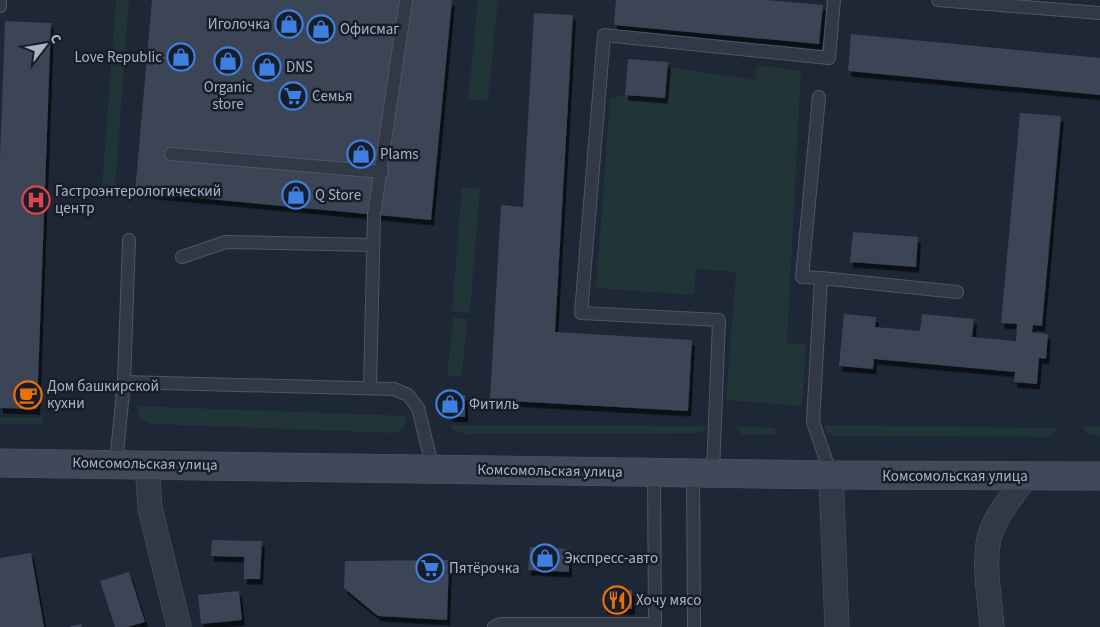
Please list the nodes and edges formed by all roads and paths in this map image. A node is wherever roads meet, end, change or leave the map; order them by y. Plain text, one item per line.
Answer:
1 (0, 0) edge
2 (406, 0) edge
3 (834, 0) edge
4 (938, 0) edge
5 (0, 5) edge
6 (1100, 13) edge
7 (819, 97) dead end
8 (170, 154) dead end
9 (382, 172) junction
10 (129, 240) dead end
11 (374, 245) junction
12 (182, 257) dead end
13 (821, 278) junction
14 (957, 292) dead end
15 (124, 382) junction
16 (370, 388) junction
17 (0, 463) edge
18 (116, 463) junction
19 (147, 464) junction
20 (433, 469) junction
21 (703, 472) junction
22 (654, 473) junction
23 (831, 475) junction
24 (1026, 476) junction
25 (1100, 476) edge
26 (655, 625) edge
27 (180, 627) edge
28 (494, 627) edge
29 (694, 627) edge
30 (837, 627) edge
31 (992, 627) edge

1 - 5 lane
2 - 9 lane
3 - 21 lane
4 - 6 lane
7 - 13 lane
8 - 9 lane
9 - 11 lane
10 - 15 lane
11 - 12 lane
11 - 16 lane
13 - 14 lane
13 - 23 lane
15 - 16 lane
15 - 18 lane
16 - 20 lane
17 - 18 main road, Комсомольская улица
18 - 19 main road, Комсомольская улица
19 - 20 main road, Комсомольская улица
19 - 27 street
20 - 22 main road, Комсомольская улица
21 - 22 main road, Комсомольская улица
21 - 23 main road, Комсомольская улица
21 - 29 lane
22 - 26 lane
23 - 24 main road, Комсомольская улица
23 - 30 street
24 - 25 main road, Комсомольская улица
24 - 31 street
26 - 28 lane

